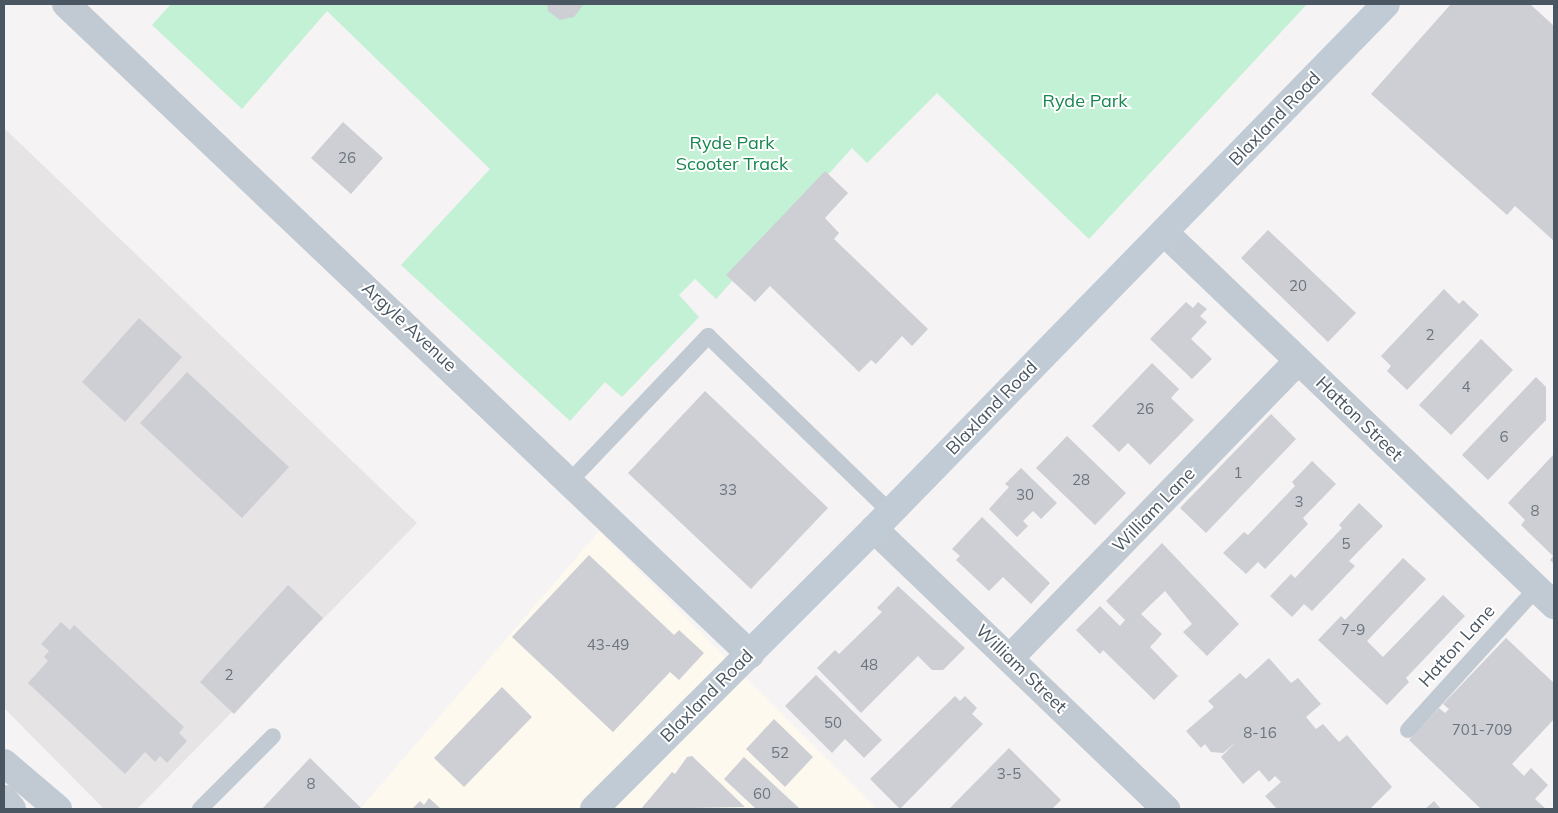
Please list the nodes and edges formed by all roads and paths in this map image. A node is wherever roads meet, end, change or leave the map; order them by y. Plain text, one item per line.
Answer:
1 (66, 4) edge
2 (1386, 4) edge
3 (1164, 232) junction
4 (1298, 361) junction
5 (571, 480) junction
6 (882, 520) junction
7 (1545, 597) edge
8 (750, 654) junction
9 (1010, 658) junction
10 (1408, 730) dead end
11 (273, 736) dead end
12 (4, 763) edge
13 (4, 799) edge
14 (12, 809) edge
15 (58, 809) edge
16 (200, 809) edge
17 (594, 809) edge
18 (1166, 809) edge

1 - 5 street, Argyle Avenue
2 - 3 street, Blaxland Road
3 - 4 street, Hatton Street
3 - 6 street, Blaxland Road
4 - 7 street, Hatton Street
4 - 9 street, William Lane
5 - 6 lane
5 - 8 street, Argyle Avenue
6 - 8 street, Blaxland Road
6 - 9 street, William Street
7 - 10 lane, Hatton Lane
8 - 17 street, Blaxland Road
9 - 18 street, William Street
11 - 16 lane
12 - 15 street
13 - 14 street

